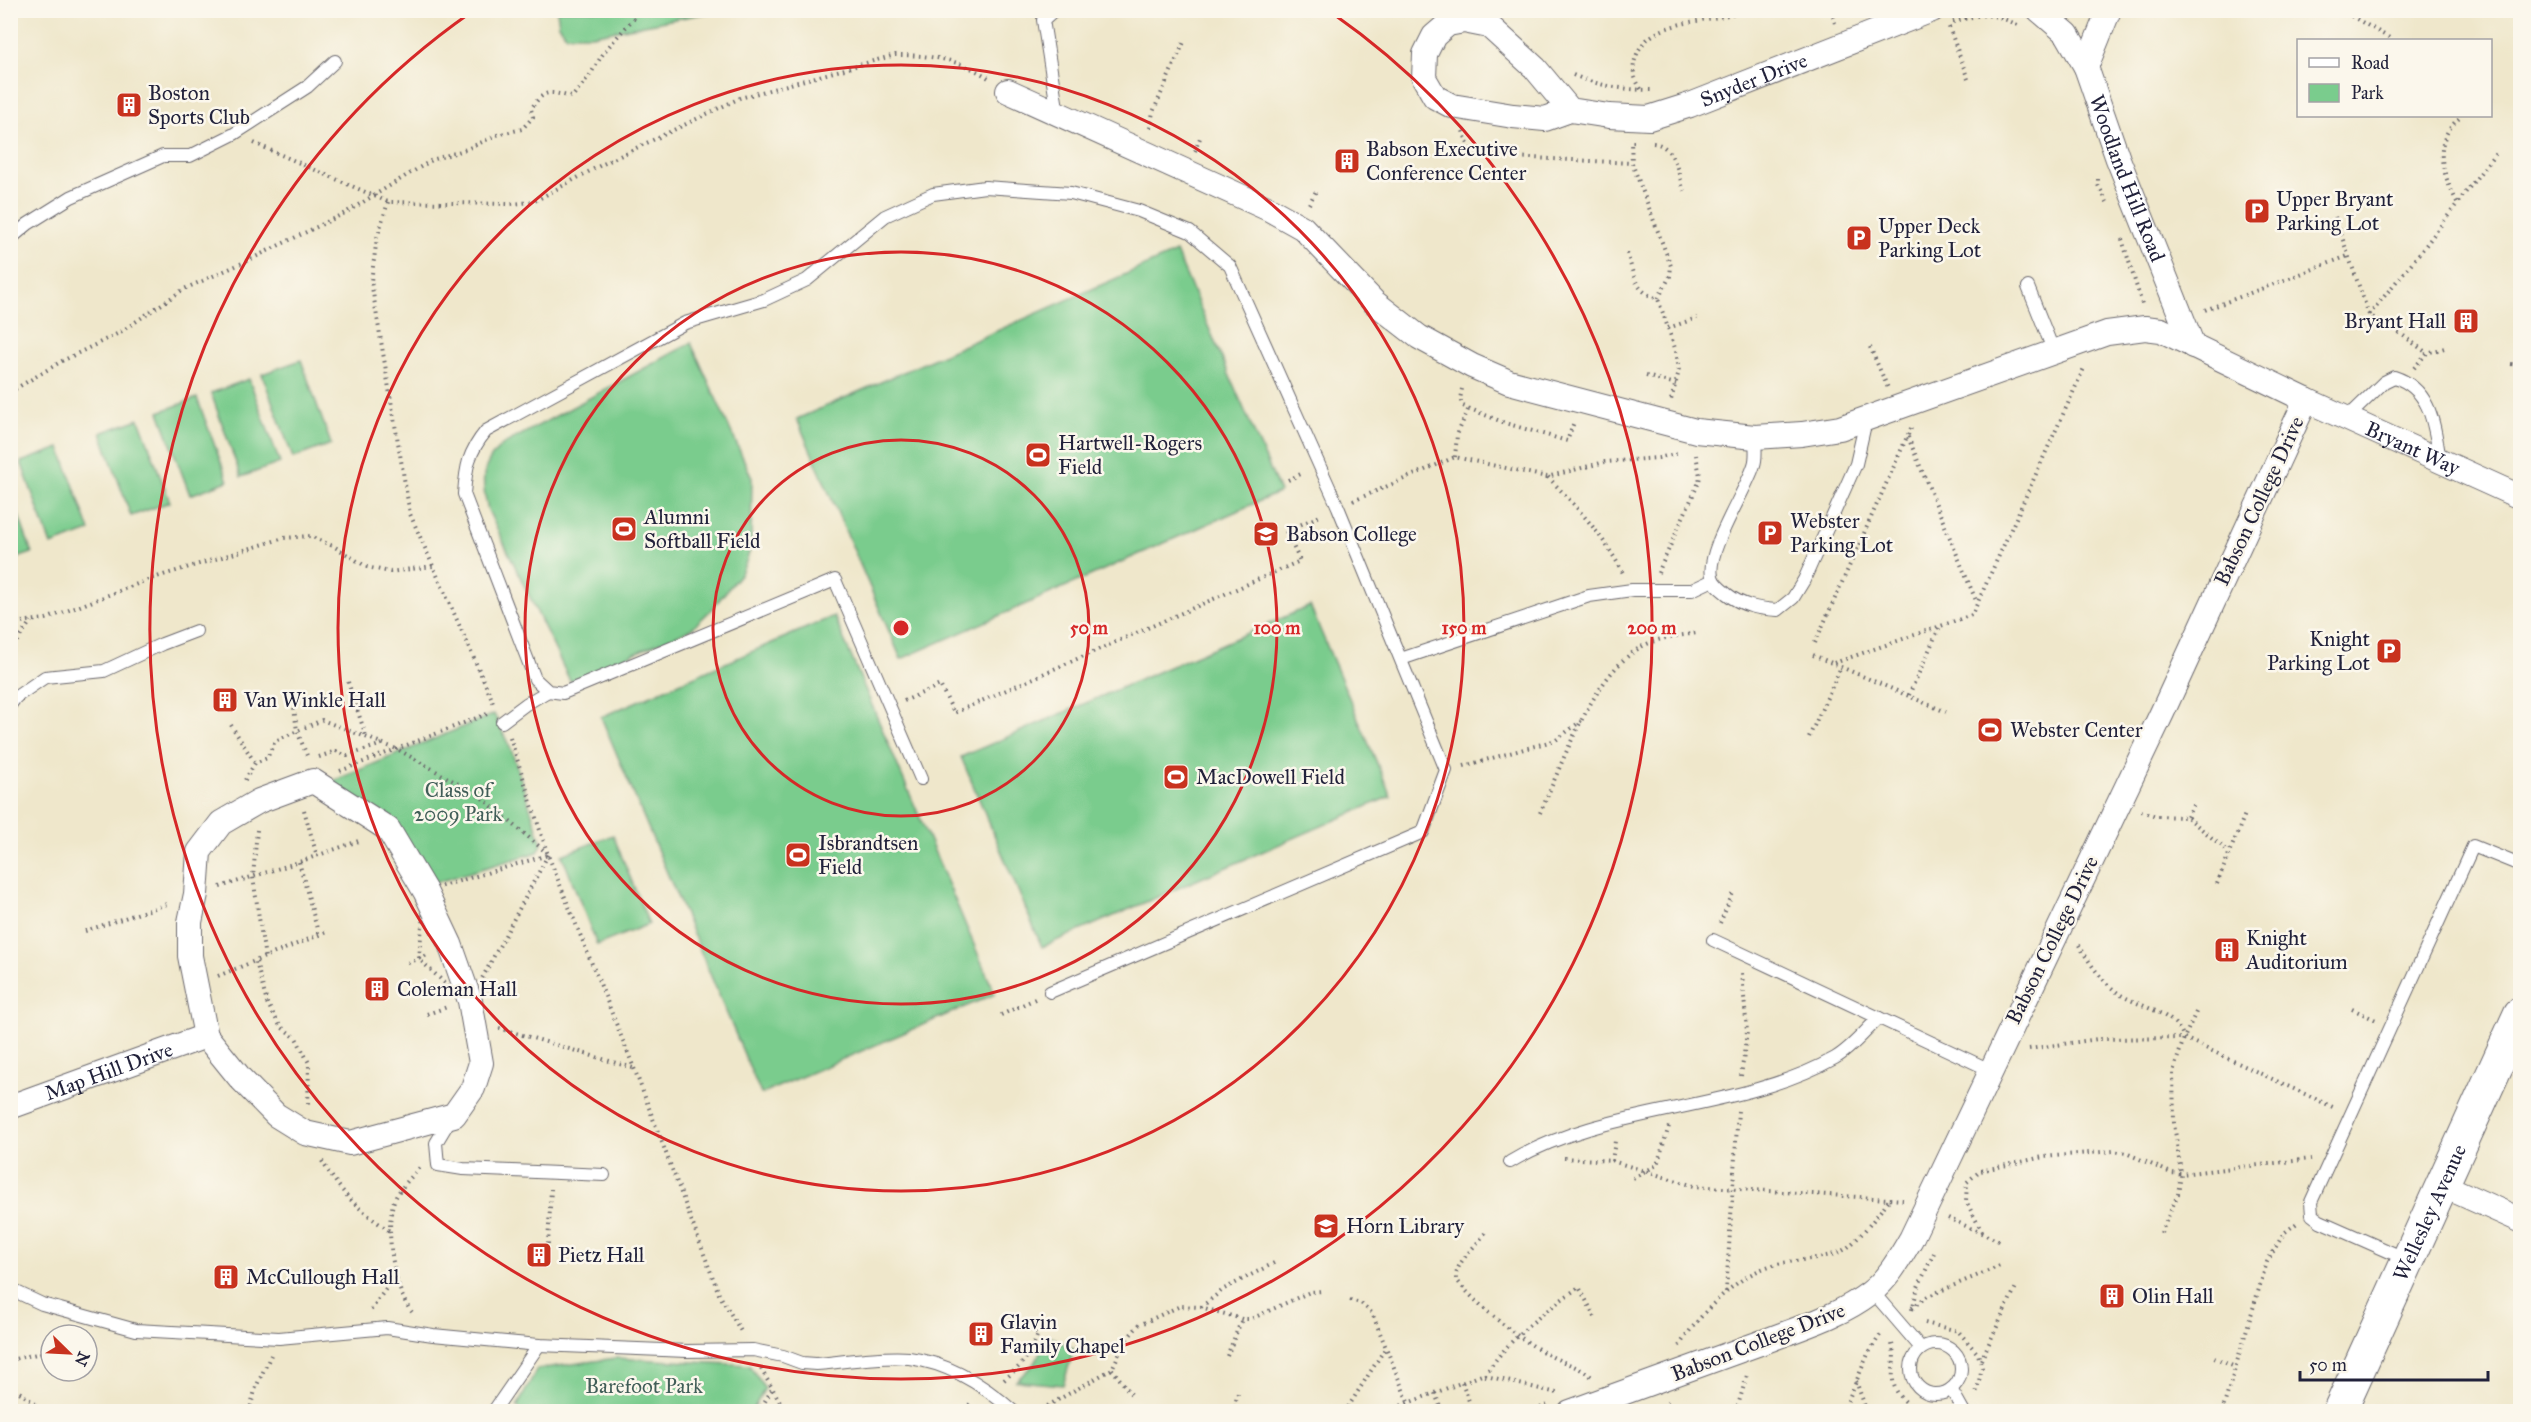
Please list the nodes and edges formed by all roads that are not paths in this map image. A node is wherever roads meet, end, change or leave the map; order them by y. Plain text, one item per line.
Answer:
1 (1054, 10) edge
2 (1932, 10) edge
3 (2109, 10) edge
4 (2030, 18) edge
5 (335, 61) dead end
6 (2086, 67) junction
7 (1008, 91) road end
8 (1570, 110) junction
9 (1058, 114) junction
10 (10, 239) edge
11 (2028, 287) dead end
12 (2193, 346) junction
13 (2054, 352) junction
14 (2306, 400) junction
15 (2348, 418) junction
16 (1866, 420) junction
17 (1755, 437) junction
18 (2440, 460) junction
19 (2520, 497) edge
20 (1713, 580) junction
21 (196, 631) dead end
22 (1401, 659) junction
23 (548, 691) junction
24 (10, 705) edge
25 (502, 722) road end
26 (921, 779) dead end
27 (2520, 865) edge
28 (1713, 940) road end
29 (1050, 992) road end
30 (2520, 1014) edge
31 (1879, 1018) junction
32 (206, 1036) junction
33 (1994, 1061) junction
34 (10, 1107) edge
35 (454, 1115) junction
36 (1510, 1162) dead end
37 (604, 1175) dead end
38 (2442, 1185) junction
39 (2520, 1220) edge
40 (2408, 1259) junction
41 (10, 1289) edge
42 (1872, 1291) junction
43 (539, 1345) junction
44 (1921, 1348) junction
45 (1951, 1389) junction
46 (1561, 1403) edge
47 (493, 1412) edge
48 (1014, 1412) edge
49 (1964, 1412) edge
50 (2339, 1412) edge

1 - 9 lane
2 - 8 street, Snyder Drive
3 - 6 street, Woodland Hill Road
4 - 6 street
5 - 10 lane
6 - 12 street, Woodland Hill Road
7 - 9 street
8 - 8 street, Snyder Drive
9 - 17 street
11 - 13 lane
12 - 13 street, Babson College Drive
12 - 14 street, Babson College Drive
13 - 16 street
14 - 15 street, Bryant Way
14 - 33 street, Babson College Drive
15 - 18 street, Bryant Way
15 - 18 lane
16 - 17 street
16 - 20 lane
17 - 20 lane
18 - 19 street, Bryant Way
20 - 22 lane
21 - 24 lane
22 - 23 lane
22 - 29 lane
23 - 25 lane
23 - 26 lane
27 - 40 lane
28 - 31 lane
30 - 38 main road, Wellesley Avenue
31 - 33 lane
31 - 36 lane
32 - 34 street, Map Hill Drive
32 - 35 street
32 - 35 street
33 - 42 street, Babson College Drive
35 - 37 lane
38 - 39 street
38 - 40 main road, Wellesley Avenue
40 - 50 main road, Wellesley Avenue
41 - 43 lane
42 - 44 lane
42 - 46 street, Babson College Drive
43 - 47 lane
43 - 48 lane
44 - 45 lane
44 - 45 lane
45 - 49 lane

